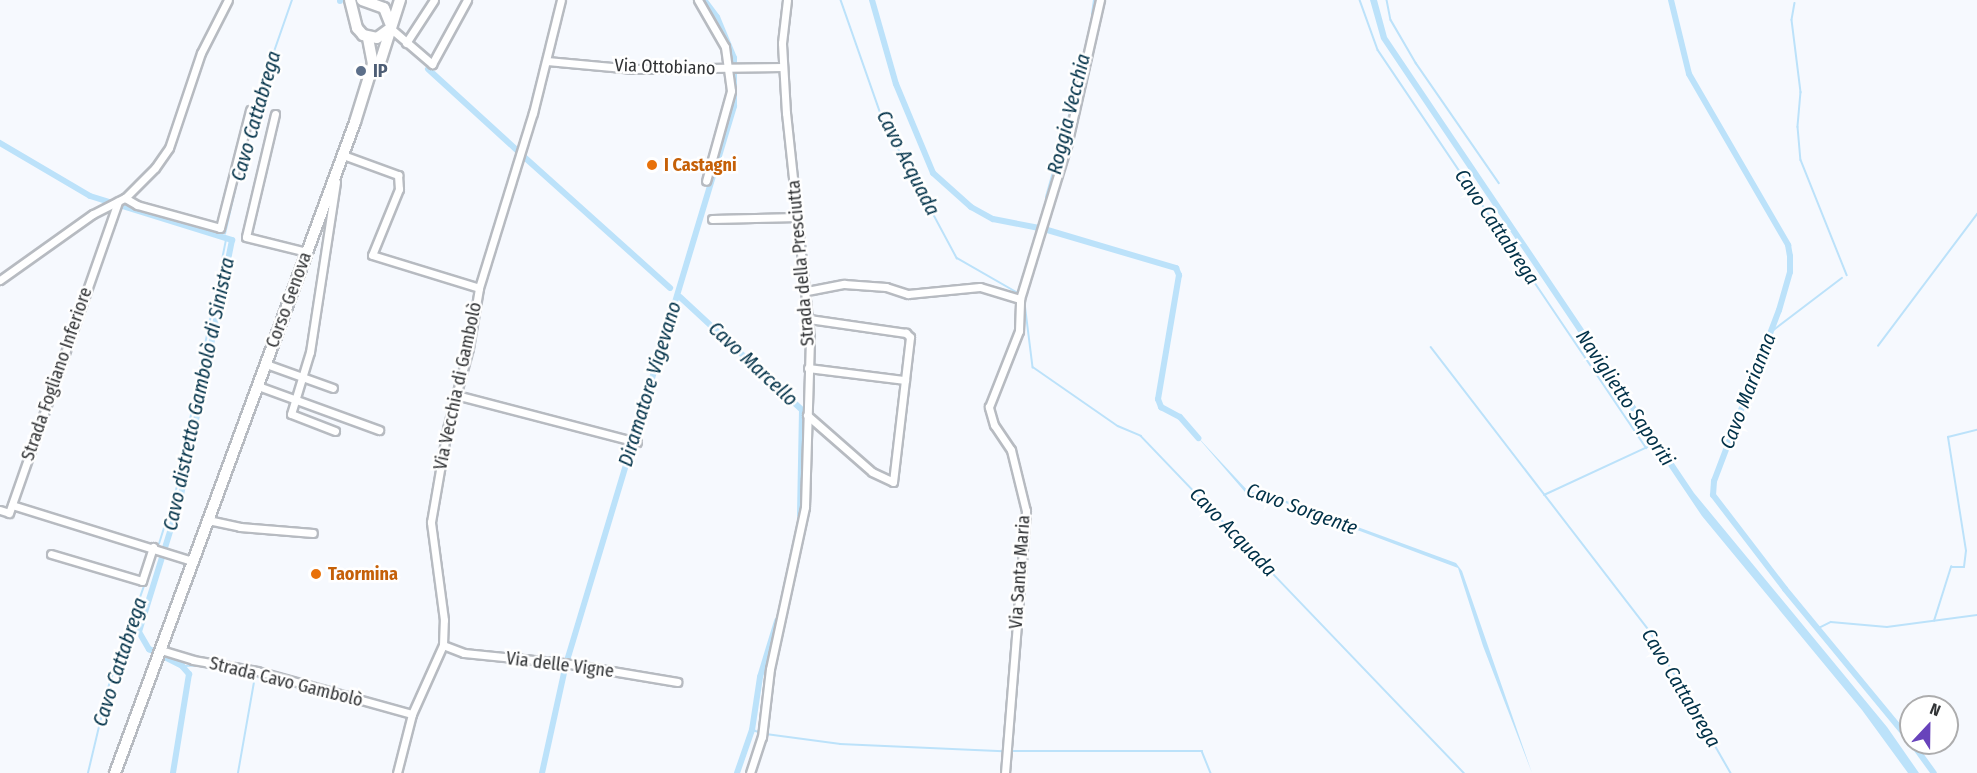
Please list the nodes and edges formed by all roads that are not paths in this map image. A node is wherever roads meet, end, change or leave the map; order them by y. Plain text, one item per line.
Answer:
1 (228, 0) edge
2 (350, 0) edge
3 (393, 0) edge
4 (400, 0) edge
5 (434, 0) edge
6 (467, 0) edge
7 (561, 0) edge
8 (698, 0) edge
9 (787, 0) edge
10 (1100, 0) edge
11 (370, 3) edge
12 (356, 18) junction
13 (389, 26) junction
14 (368, 38) junction
15 (406, 43) junction
16 (547, 61) junction
17 (783, 67) junction
18 (733, 69) junction
19 (250, 110) dead end
20 (275, 114) dead end
21 (355, 122) junction
22 (343, 155) junction
23 (336, 171) junction
24 (706, 181) dead end
25 (117, 203) junction
26 (798, 218) junction
27 (712, 219) dead end
28 (307, 252) junction
29 (0, 280) edge
30 (479, 288) junction
31 (807, 291) junction
32 (1020, 299) junction
33 (809, 319) junction
34 (266, 364) junction
35 (808, 368) junction
36 (303, 378) junction
37 (905, 380) junction
38 (258, 386) junction
39 (333, 388) dead end
40 (456, 395) junction
41 (295, 400) junction
42 (807, 415) junction
43 (379, 430) dead end
44 (335, 431) dead end
45 (637, 442) dead end
46 (12, 504) junction
47 (0, 510) edge
48 (208, 520) junction
49 (313, 533) dead end
50 (153, 547) junction
51 (51, 554) dead end
52 (192, 561) junction
53 (443, 645) junction
54 (160, 653) junction
55 (677, 682) dead end
56 (412, 714) junction
57 (115, 773) edge
58 (397, 773) edge
59 (750, 773) edge
60 (1005, 773) edge

1 - 25 street, Strada Fogliano Inferiore
2 - 12 main road
3 - 11 main road
4 - 13 main road
5 - 15 street
6 - 15 street
7 - 16 street, Via Vecchia di Gambolò
8 - 18 street
9 - 17 street, Strada della Presciutta
10 - 32 street, Via Santa Maria
11 - 12 main road
11 - 13 main road
12 - 14 main road
13 - 14 main road
13 - 15 street
13 - 21 main road
14 - 21 main road, Corso Genova
16 - 18 street, Via Ottobiano
16 - 30 street, Via Vecchia di Gambolò
17 - 18 street, Via Ottobiano
17 - 26 street, Strada della Presciutta
18 - 24 street
19 - 25 street
20 - 28 street
21 - 22 main road, Corso Genova
22 - 23 main road, Corso Genova
22 - 30 street
23 - 28 main road, Corso Genova
23 - 36 street
25 - 29 street, Strada Fogliano Inferiore
25 - 46 street, Strada Fogliano Inferiore
26 - 27 street
26 - 31 street, Strada della Presciutta
28 - 34 main road, Corso Genova
30 - 40 street, Via Vecchia di Gambolò
31 - 32 street
31 - 33 street, Strada della Presciutta
32 - 60 street, Via Santa Maria
33 - 35 street, Strada della Presciutta
33 - 37 street
34 - 36 street
34 - 38 main road, Corso Genova
35 - 37 street
35 - 42 street, Strada della Presciutta
36 - 39 street
36 - 41 street
37 - 42 street
38 - 41 street
38 - 48 main road, Corso Genova
40 - 45 street
40 - 53 street, Via Vecchia di Gambolò
41 - 43 street
41 - 44 street
42 - 59 street, Strada della Presciutta
46 - 47 street, Strada Fogliano Inferiore
46 - 50 street
48 - 49 street
48 - 52 main road, Corso Genova
50 - 51 street
50 - 52 street
52 - 54 main road, Corso Genova
53 - 55 street, Via delle Vigne
53 - 56 street, Via Vecchia di Gambolò
54 - 56 street, Strada Cavo Gambolò
54 - 57 main road, Corso Genova
56 - 58 street, Via Vecchia di Gambolò

